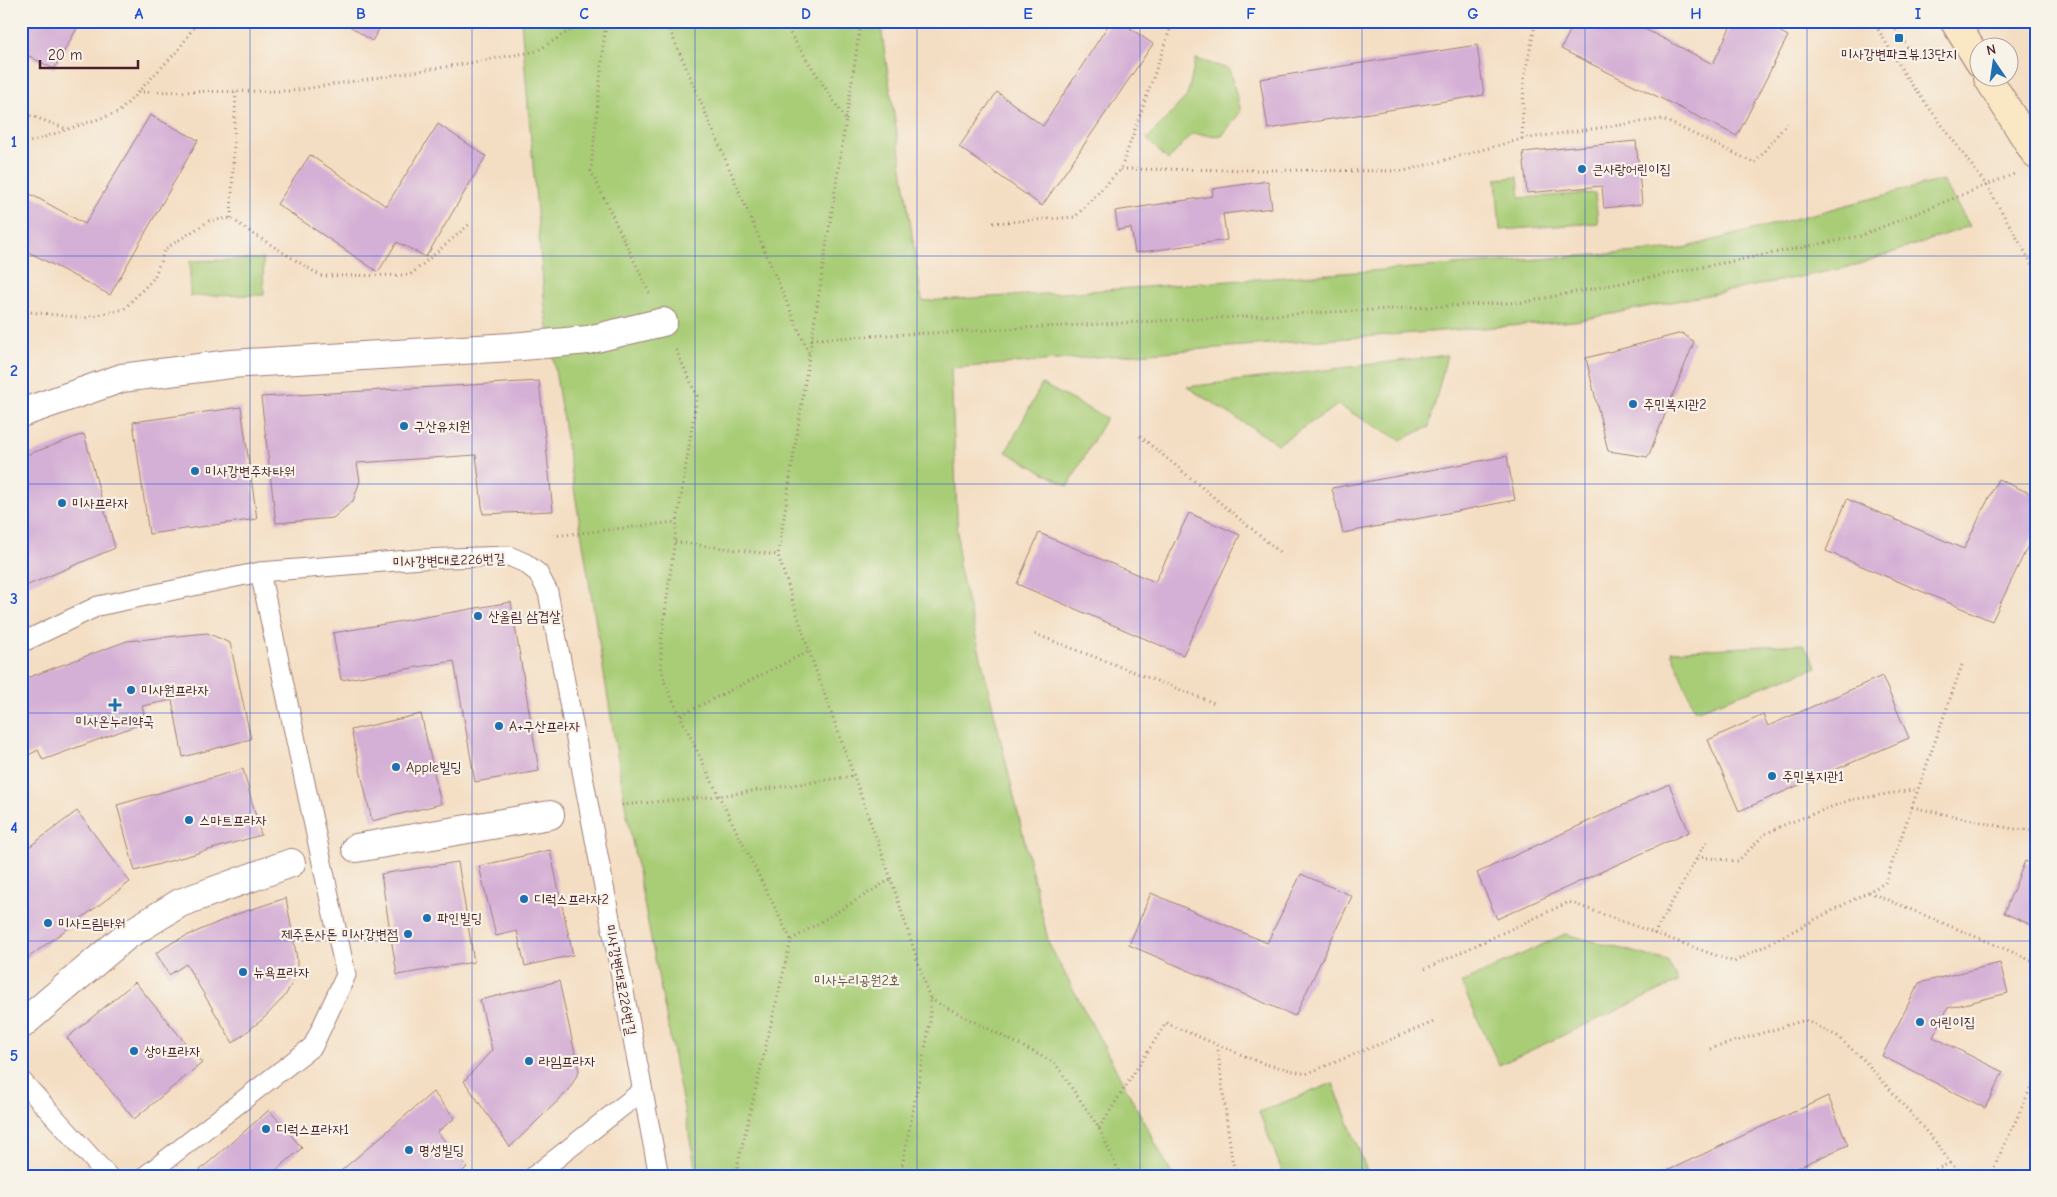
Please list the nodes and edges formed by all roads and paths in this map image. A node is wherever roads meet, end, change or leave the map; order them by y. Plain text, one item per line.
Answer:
1 (198, 21) edge
2 (585, 21) edge
3 (606, 21) edge
4 (666, 21) edge
5 (782, 21) edge
6 (860, 21) edge
7 (1173, 21) edge
8 (1536, 21) edge
9 (1873, 21) edge
10 (1891, 21) edge
11 (1954, 21) edge
12 (1970, 47) edge
13 (1909, 53) dead end
14 (1994, 88) edge
15 (236, 91) junction
16 (138, 92) junction
17 (21, 112) edge
18 (846, 120) junction
19 (1787, 123) dead end
20 (68, 129) junction
21 (1522, 139) junction
22 (21, 145) edge
23 (2036, 155) edge
24 (1121, 169) junction
25 (1987, 186) junction
26 (232, 218) junction
27 (471, 223) dead end
28 (993, 223) dead end
29 (2036, 271) edge
30 (21, 311) edge
31 (663, 322) junction
32 (812, 339) junction
33 (809, 355) junction
34 (21, 413) edge
35 (1140, 436) dead end
36 (677, 522) junction
37 (553, 536) dead end
38 (675, 542) junction
39 (1282, 554) dead end
40 (778, 555) junction
41 (260, 572) junction
42 (1035, 634) dead end
43 (21, 643) edge
44 (809, 651) junction
45 (1962, 665) dead end
46 (1216, 704) dead end
47 (681, 715) junction
48 (854, 776) junction
49 (1918, 789) junction
50 (718, 796) junction
51 (622, 805) dead end
52 (1912, 807) junction
53 (550, 815) dead end
54 (2036, 830) edge
55 (1707, 840) dead end
56 (356, 848) dead end
57 (1698, 857) junction
58 (291, 864) dead end
59 (891, 879) junction
60 (1869, 891) junction
61 (1654, 934) junction
62 (792, 940) junction
63 (2036, 962) edge
64 (1425, 969) dead end
65 (930, 999) junction
66 (1436, 1021) dead end
67 (21, 1025) edge
68 (1217, 1044) junction
69 (1710, 1049) dead end
70 (2036, 1077) edge
71 (21, 1080) edge
72 (642, 1091) junction
73 (1099, 1128) junction
74 (1950, 1163) junction
75 (108, 1176) edge
76 (145, 1176) edge
77 (534, 1176) edge
78 (659, 1176) edge
79 (735, 1176) edge
80 (900, 1176) edge
81 (1121, 1176) edge
82 (1237, 1176) edge
83 (1922, 1176) edge
84 (1966, 1176) edge
85 (1990, 1176) edge

1 - 16 path
2 - 15 path
3 - 31 path
4 - 33 path
5 - 18 path
6 - 18 path
7 - 24 path
8 - 21 path
9 - 25 path
10 - 13 path
11 - 12 main road
14 - 23 main road
15 - 16 path
15 - 26 path
16 - 20 path
17 - 20 path
18 - 32 path
19 - 21 path
20 - 22 path
21 - 24 path
24 - 28 path
25 - 29 path
25 - 32 path
26 - 27 path
26 - 30 path
31 - 34 street
31 - 36 path
32 - 33 path
33 - 40 path
35 - 39 path
36 - 37 path
36 - 38 path
38 - 40 path
38 - 47 path
40 - 44 path
41 - 43 lane, 미사강변대로226번길
41 - 72 lane, 미사강변대로226번길
41 - 76 lane
42 - 46 path
44 - 47 path
44 - 48 path
45 - 49 path
47 - 50 path
48 - 50 path
48 - 59 path
49 - 52 path
49 - 57 path
50 - 51 path
50 - 62 path
52 - 54 path
52 - 60 path
53 - 56 street
55 - 57 path
57 - 61 path
58 - 67 street
59 - 62 path
59 - 65 path
60 - 61 path
60 - 63 path
61 - 64 path
62 - 79 path
65 - 73 path
65 - 80 path
66 - 68 path
68 - 73 path
68 - 82 path
69 - 74 path
70 - 85 path
71 - 75 lane
72 - 77 lane
72 - 78 lane, 미사강변대로226번길
73 - 81 path
74 - 83 path
74 - 84 path

